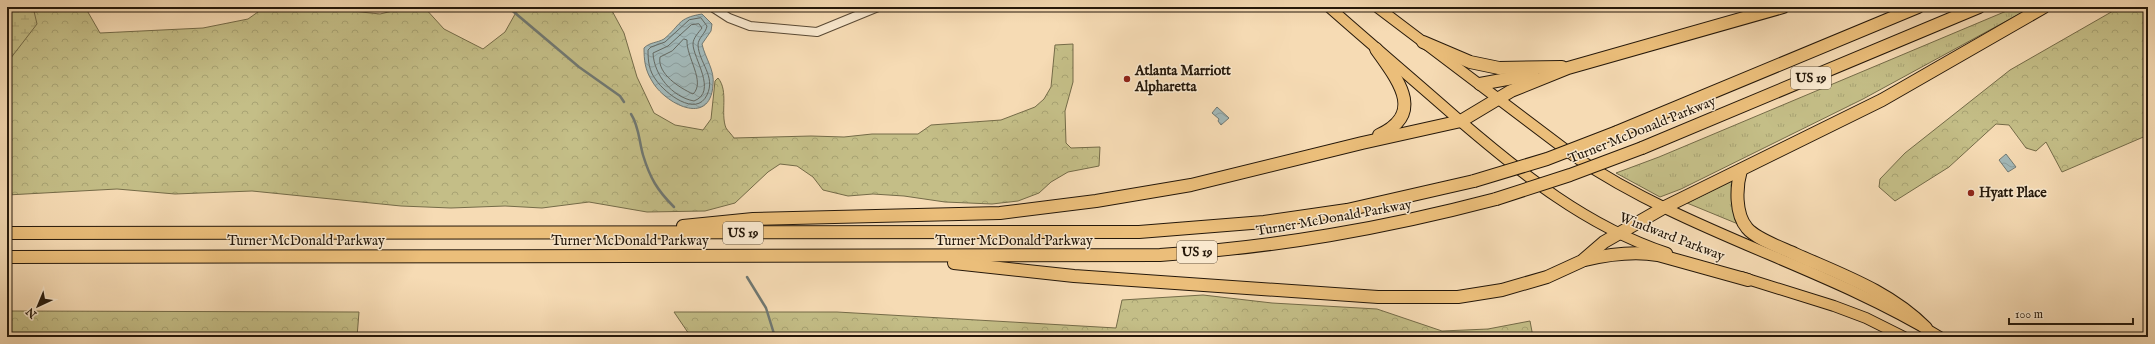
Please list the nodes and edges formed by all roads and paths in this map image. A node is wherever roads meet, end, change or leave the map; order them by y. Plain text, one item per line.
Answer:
1 (712, 7) edge
2 (878, 7) edge
3 (1329, 7) edge
4 (1377, 7) edge
5 (1784, 7) edge
6 (1918, 7) edge
7 (1979, 7) edge
8 (2044, 7) edge
9 (1423, 42) junction
10 (1376, 49) junction
11 (1568, 68) junction
12 (1540, 79) junction
13 (1480, 84) junction
14 (1498, 98) junction
15 (1461, 121) junction
16 (1362, 143) junction
17 (1741, 170) junction
18 (1665, 207) junction
19 (634, 232) junction
20 (7, 233) edge
21 (1619, 233) junction
22 (894, 256) junction
23 (7, 257) edge
24 (1582, 260) junction
25 (1748, 280) junction
26 (1926, 328) junction
27 (1904, 337) edge
28 (1940, 337) edge

1 - 2 street
3 - 10 main road, Windward Parkway
4 - 9 main road, Windward Parkway
5 - 11 highway
6 - 19 highway, Turner McDonald Parkway / US 19, bridge
7 - 22 highway, Turner McDonald Parkway / US 19, bridge
8 - 17 highway
9 - 11 highway
9 - 13 main road, Windward Parkway
10 - 15 main road, Windward Parkway
10 - 16 highway
11 - 12 highway
12 - 13 highway
12 - 14 highway
13 - 14 main road, Windward Parkway
14 - 15 highway
14 - 18 main road, Windward Parkway
15 - 16 highway
15 - 21 main road, Windward Parkway
16 - 19 highway
17 - 18 highway
17 - 26 highway
18 - 21 highway
18 - 26 main road, Windward Parkway
19 - 20 highway, Turner McDonald Parkway / US 19
21 - 24 highway
21 - 25 main road, Windward Parkway
22 - 23 highway, Turner McDonald Parkway / US 19
22 - 24 highway
24 - 25 highway
25 - 27 main road, Windward Parkway
26 - 28 main road, Windward Parkway

